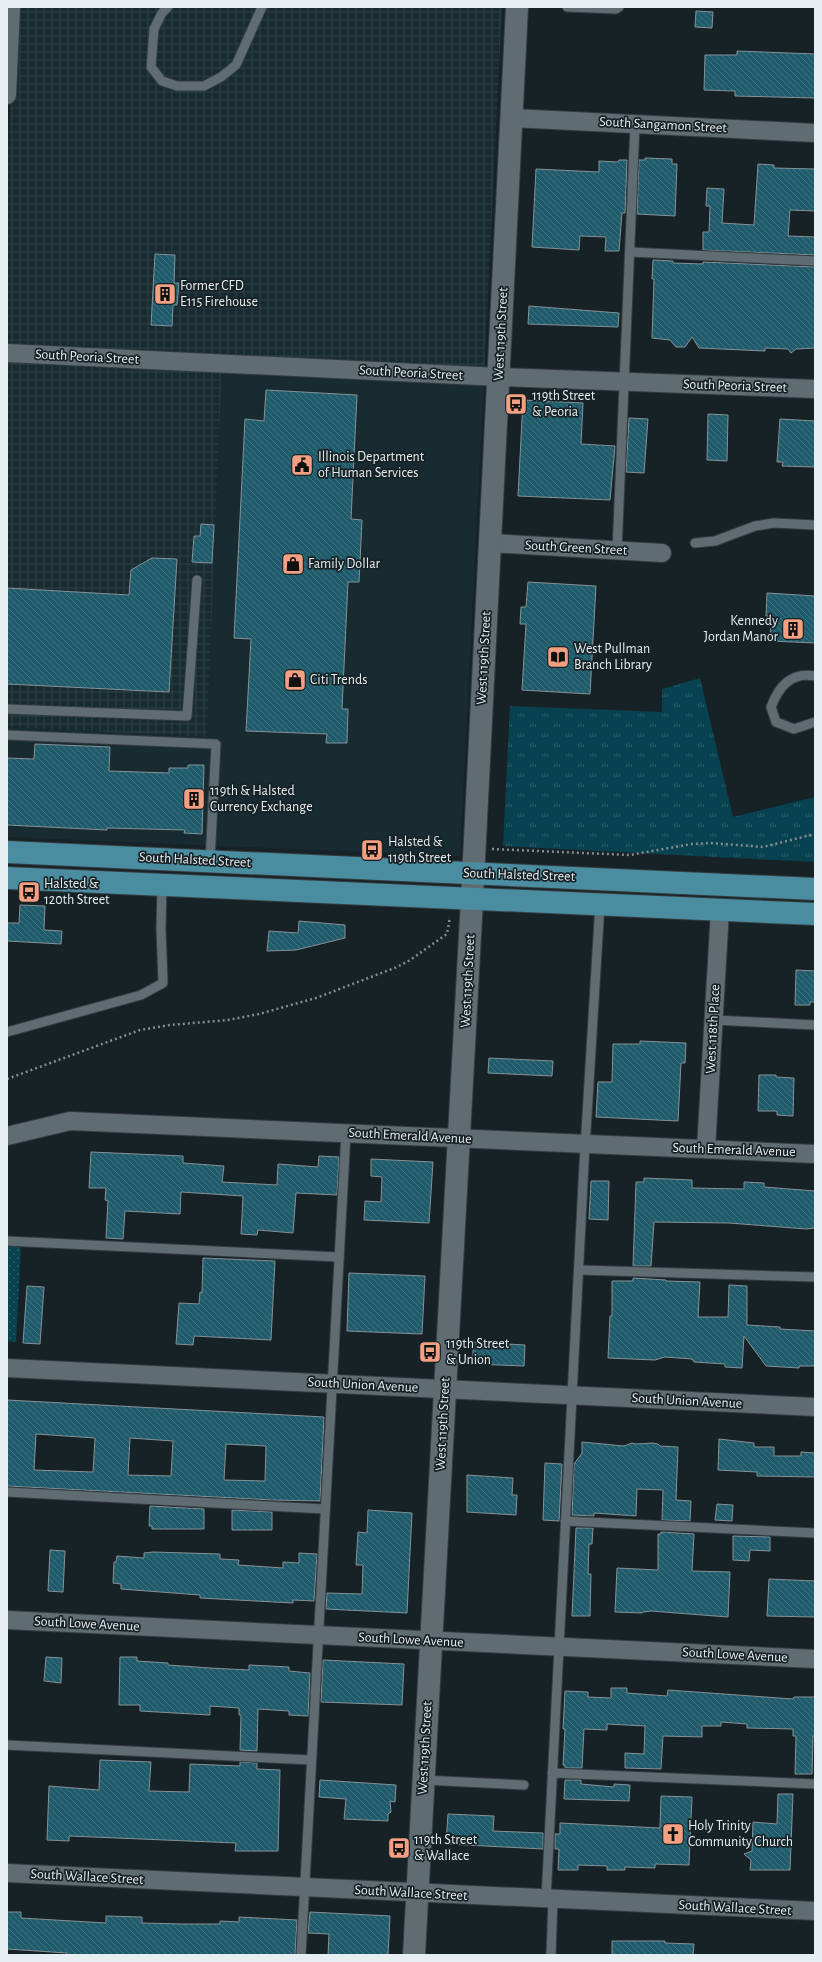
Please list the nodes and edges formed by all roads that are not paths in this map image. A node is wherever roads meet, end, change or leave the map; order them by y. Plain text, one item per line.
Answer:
1 (11, 7) edge
2 (168, 7) edge
3 (262, 7) edge
4 (517, 7) edge
5 (567, 7) edge
6 (619, 7) edge
7 (7, 94) edge
8 (512, 118) junction
9 (635, 124) junction
10 (815, 133) edge
11 (630, 252) junction
12 (815, 261) edge
13 (7, 353) edge
14 (499, 377) junction
15 (625, 382) junction
16 (815, 389) edge
17 (815, 525) edge
18 (491, 543) junction
19 (695, 543) dead end
20 (617, 551) junction
21 (662, 553) dead end
22 (197, 580) dead end
23 (815, 676) edge
24 (7, 708) edge
25 (815, 722) edge
26 (7, 735) edge
27 (7, 852) edge
28 (210, 861) junction
29 (474, 873) junction
30 (7, 878) edge
31 (162, 885) junction
32 (815, 889) edge
33 (472, 899) junction
34 (600, 904) junction
35 (720, 910) junction
36 (815, 914) edge
37 (714, 1020) junction
38 (815, 1025) edge
39 (7, 1032) edge
40 (346, 1133) junction
41 (7, 1136) edge
42 (459, 1138) junction
43 (585, 1144) junction
44 (706, 1149) junction
45 (815, 1154) edge
46 (7, 1241) edge
47 (339, 1257) junction
48 (579, 1270) junction
49 (815, 1277) edge
50 (7, 1368) edge
51 (332, 1384) junction
52 (445, 1389) junction
53 (572, 1396) junction
54 (815, 1407) edge
55 (7, 1492) edge
56 (325, 1509) junction
57 (566, 1520) junction
58 (815, 1533) edge
59 (7, 1620) edge
60 (318, 1636) junction
61 (431, 1641) junction
62 (559, 1647) junction
63 (815, 1659) edge
64 (7, 1745) edge
65 (312, 1760) junction
66 (552, 1773) junction
67 (423, 1780) junction
68 (815, 1784) edge
69 (524, 1785) dead end
70 (7, 1873) edge
71 (304, 1887) junction
72 (417, 1893) junction
73 (550, 1899) junction
74 (815, 1911) edge
75 (301, 1955) edge
76 (414, 1955) edge
77 (551, 1955) edge

1 - 7 street
2 - 3 lane
4 - 8 street, West 119th Street
5 - 6 lane
8 - 9 street, South Sangamon Street
8 - 14 street, West 119th Street
9 - 10 street, South Sangamon Street
9 - 11 lane
11 - 12 lane
11 - 15 lane
13 - 14 street, South Peoria Street
14 - 15 street, South Peoria Street
14 - 18 street, West 119th Street
15 - 16 street, South Peoria Street
15 - 20 lane
17 - 19 lane
18 - 20 street, South Green Street
18 - 29 street, West 119th Street
20 - 21 street, South Green Street
22 - 24 lane
23 - 25 lane
26 - 28 lane
27 - 28 main road, South Halsted Street
28 - 29 main road, South Halsted Street
29 - 32 main road, South Halsted Street
29 - 33 street, West 119th Street
30 - 31 main road, South Halsted Street
31 - 33 main road, South Halsted Street
31 - 39 lane
33 - 34 main road, South Halsted Street
33 - 42 street, West 119th Street
34 - 35 main road, South Halsted Street
34 - 43 lane
35 - 36 main road, South Halsted Street
35 - 37 street, West 118th Place
37 - 38 lane
37 - 44 street, West 118th Place
40 - 41 street, South Emerald Avenue
40 - 42 street, South Emerald Avenue
40 - 47 lane
42 - 43 street, South Emerald Avenue
42 - 52 street, West 119th Street
43 - 44 street, South Emerald Avenue
43 - 48 lane
44 - 45 street, South Emerald Avenue
46 - 47 lane
47 - 51 lane
48 - 49 lane
48 - 53 lane
50 - 51 street, South Union Avenue
51 - 52 street, South Union Avenue
51 - 56 lane
52 - 53 street, South Union Avenue
52 - 61 street, West 119th Street
53 - 54 street, South Union Avenue
53 - 57 lane
55 - 56 lane
56 - 60 lane
57 - 58 lane
57 - 62 lane
59 - 60 street, South Lowe Avenue
60 - 61 street, South Lowe Avenue
60 - 65 lane
61 - 62 street, South Lowe Avenue
61 - 67 street, West 119th Street
62 - 63 street, South Lowe Avenue
62 - 66 lane
64 - 65 lane
65 - 71 lane
66 - 68 lane
66 - 73 lane
67 - 69 lane
67 - 72 street, West 119th Street
70 - 71 street, South Wallace Street
71 - 72 street, South Wallace Street
71 - 75 lane
72 - 73 street, South Wallace Street
72 - 76 street, West 119th Street
73 - 74 street, South Wallace Street
73 - 77 lane

